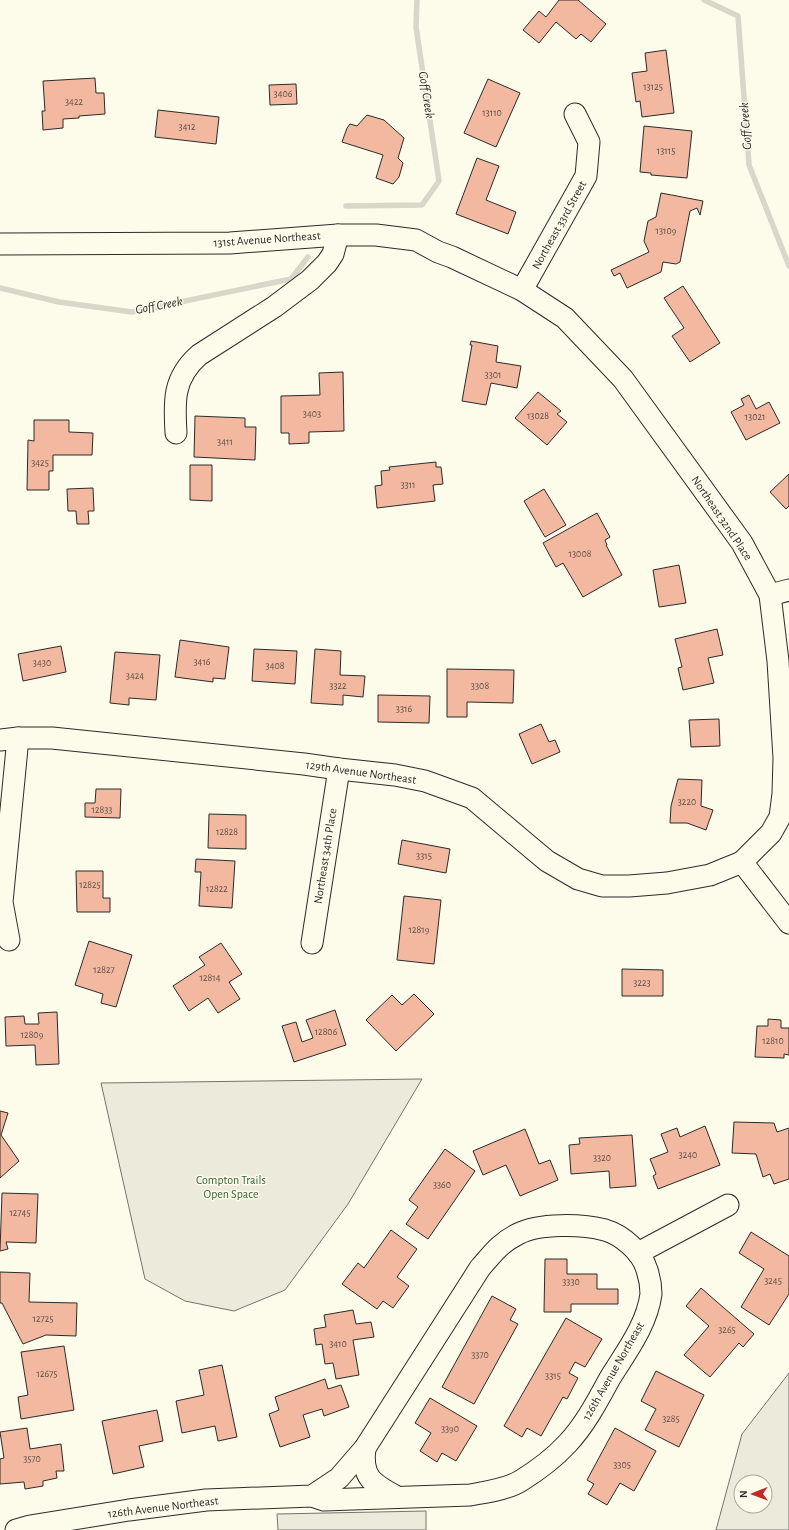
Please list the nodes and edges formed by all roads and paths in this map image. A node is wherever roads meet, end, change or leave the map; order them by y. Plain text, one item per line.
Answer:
1 (575, 114) dead end
2 (338, 235) junction
3 (0, 244) edge
4 (522, 290) junction
5 (176, 433) dead end
6 (780, 592) edge
7 (9, 739) edge
8 (339, 769) junction
9 (742, 862) junction
10 (789, 923) edge
11 (9, 940) dead end
12 (312, 943) dead end
13 (728, 1205) dead end
14 (638, 1253) junction
15 (365, 1448) junction
16 (312, 1496) junction
17 (397, 1497) junction
18 (16, 1530) edge

1 - 4 street, Northeast 33rd Street
2 - 3 street, 131st Avenue Northeast
2 - 4 street, 131st Avenue Northeast
2 - 5 street
4 - 6 street, Northeast 32nd Place
6 - 9 street, Northeast 32nd Place
7 - 8 street, 129th Avenue Northeast
7 - 11 street
8 - 9 street, 129th Avenue Northeast
8 - 12 street, Northeast 34th Place
9 - 10 street
13 - 14 street
14 - 15 street, 126th Avenue Northeast
14 - 17 street, 126th Avenue Northeast
15 - 16 street, 126th Avenue Northeast
15 - 17 street
16 - 17 street, 126th Avenue Northeast
16 - 18 street, 126th Avenue Northeast

